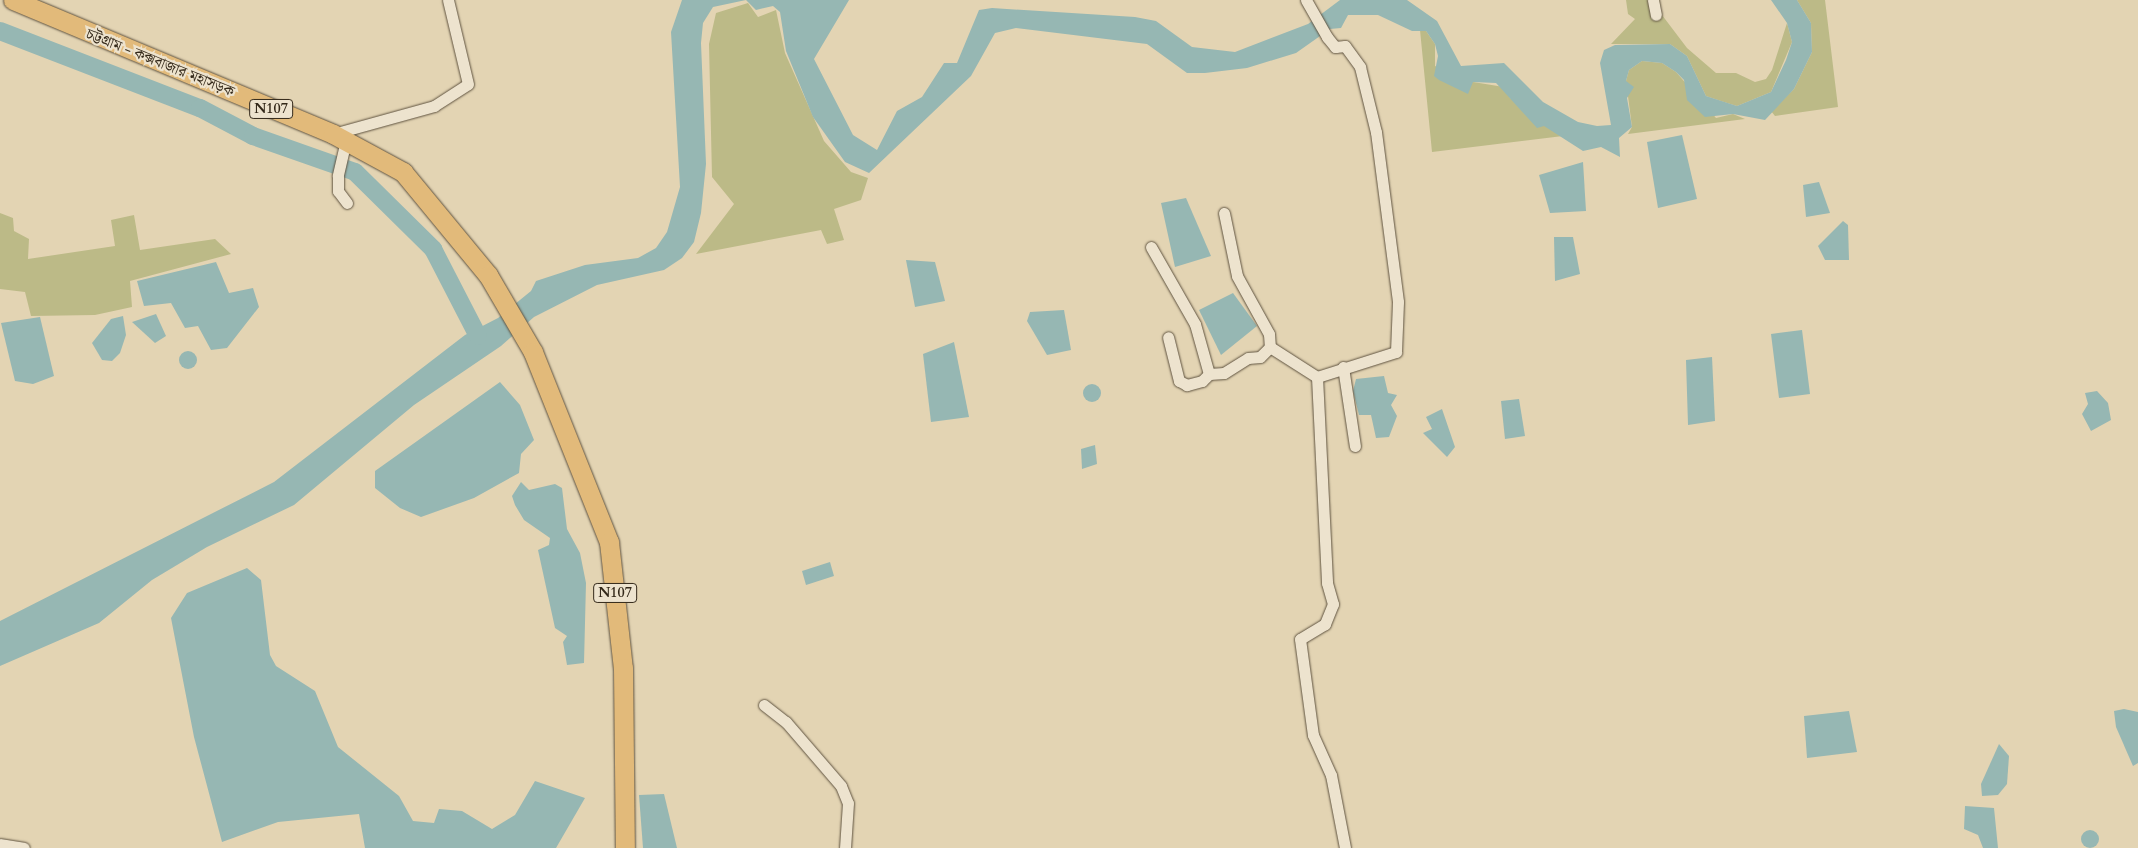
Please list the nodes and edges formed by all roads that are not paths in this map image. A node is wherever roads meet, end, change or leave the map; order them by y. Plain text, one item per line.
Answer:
1 (13, 0) edge
2 (448, 0) edge
3 (1306, 0) edge
4 (1653, 0) edge
5 (1656, 15) dead end
6 (340, 143) junction
7 (347, 203) dead end
8 (1224, 213) dead end
9 (1152, 247) dead end
10 (1168, 337) dead end
11 (1270, 347) junction
12 (1343, 366) junction
13 (1209, 374) junction
14 (1317, 377) junction
15 (1355, 446) dead end
16 (764, 705) dead end
17 (0, 844) edge
18 (24, 848) edge
19 (625, 848) edge
20 (845, 848) edge
21 (1345, 848) edge

1 - 6 highway, চট্টগ্রাম - কক্সবাজার মহাসড়ক / N107
2 - 6 street
3 - 12 street
4 - 5 street
6 - 7 street
6 - 19 highway, চট্টগ্রাম - কক্সবাজার মহাসড়ক / N107
8 - 11 street
9 - 13 street
10 - 13 street
11 - 13 street
11 - 14 street
12 - 14 street
12 - 15 street
14 - 21 street
16 - 20 street
17 - 18 street

